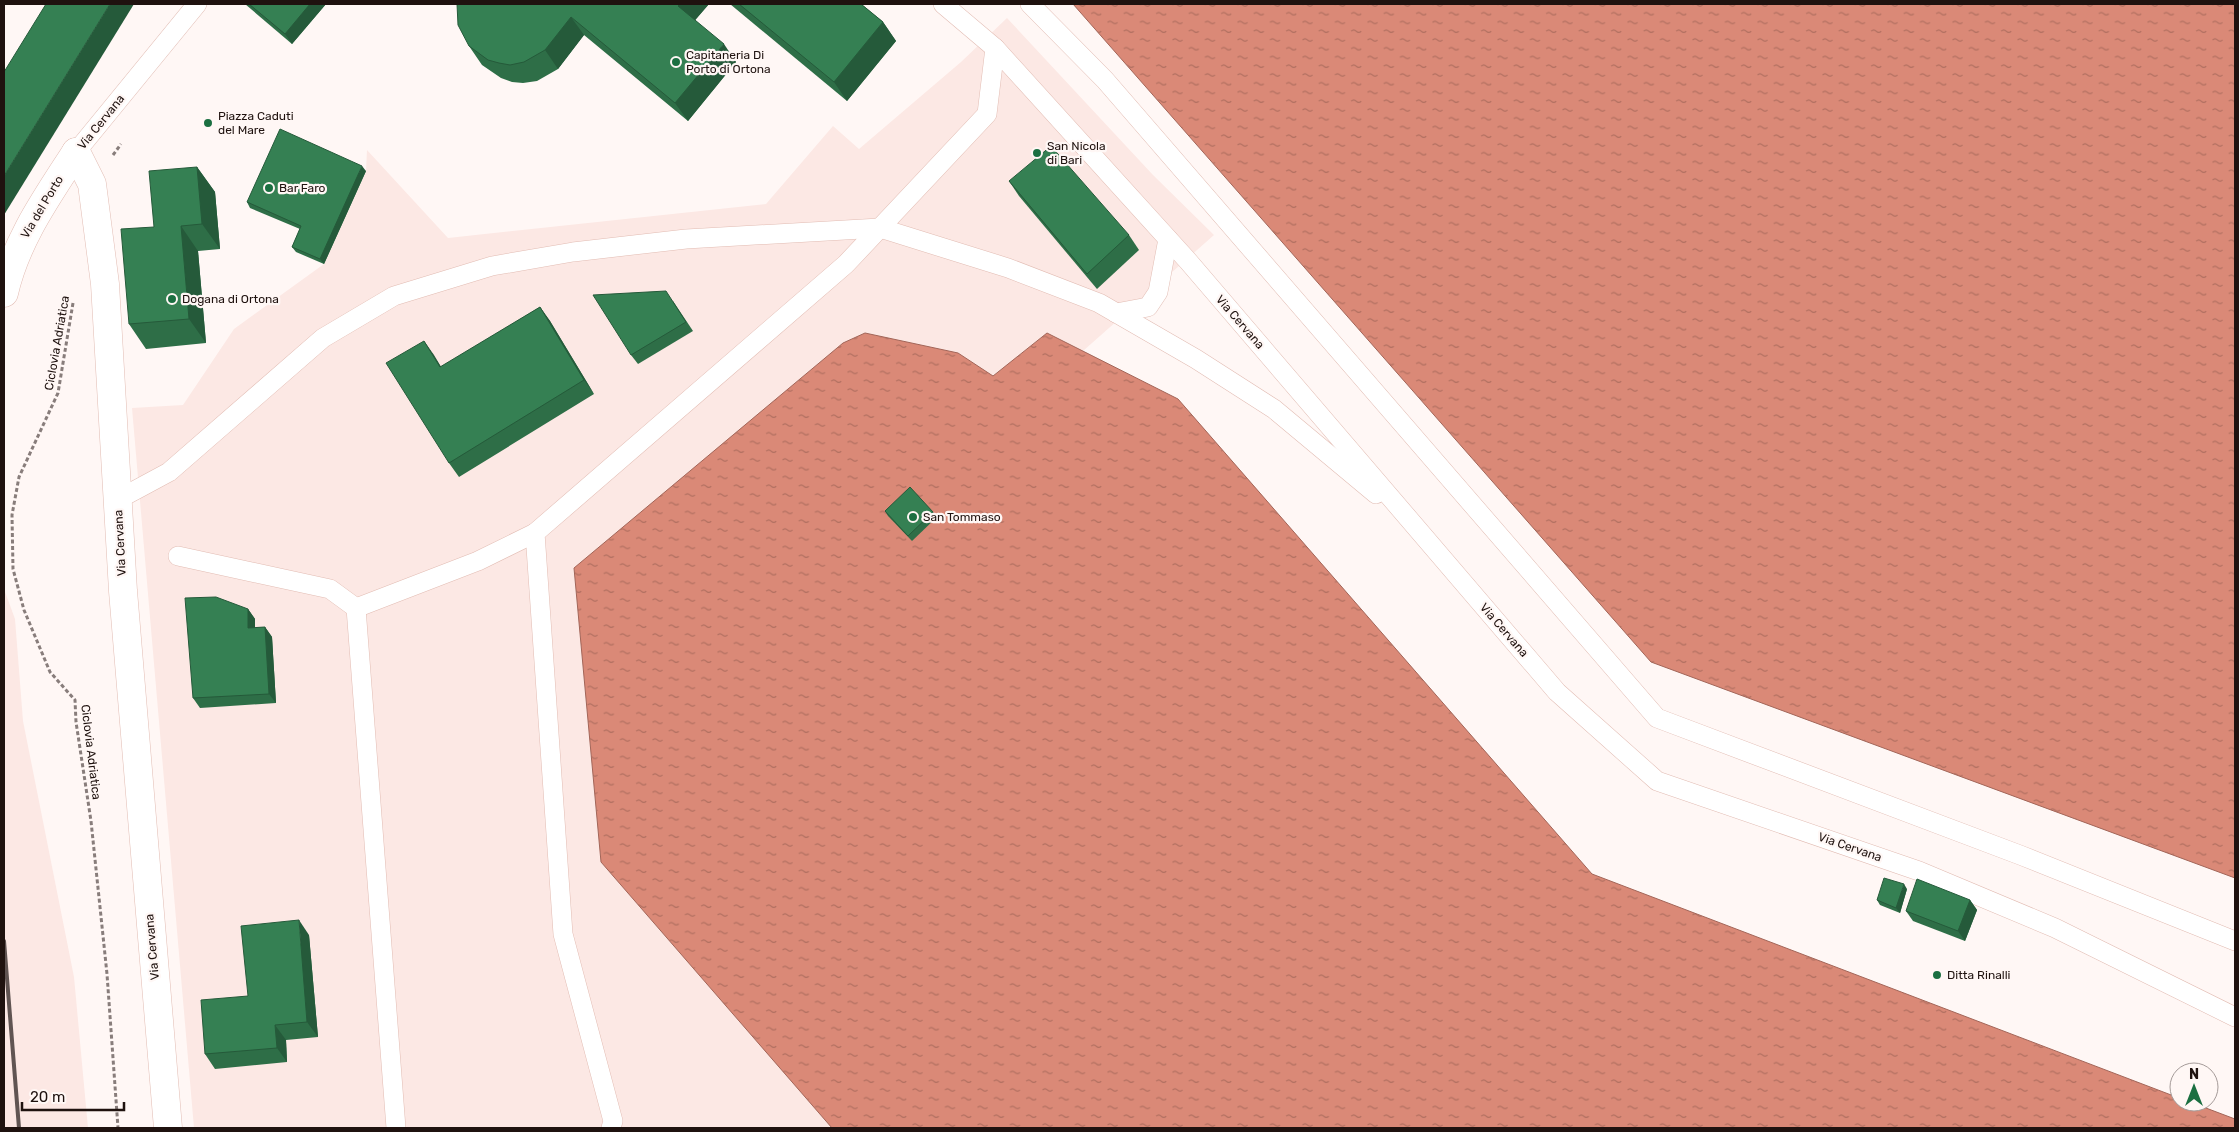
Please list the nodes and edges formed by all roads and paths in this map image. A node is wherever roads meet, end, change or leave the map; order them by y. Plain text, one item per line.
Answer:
1 (197, 4) edge
2 (943, 4) edge
3 (1030, 4) edge
4 (995, 48) junction
5 (121, 144) dead end
6 (76, 152) junction
7 (92, 184) junction
8 (880, 228) junction
9 (1168, 239) junction
10 (4, 292) edge
11 (74, 298) dead end
12 (1116, 313) junction
13 (117, 500) junction
14 (1417, 528) junction
15 (535, 533) junction
16 (178, 556) dead end
17 (356, 608) junction
18 (2235, 941) edge
19 (2235, 1017) edge
20 (118, 1128) edge
21 (168, 1128) edge
22 (396, 1128) edge
23 (611, 1128) edge

1 - 6 lane, Via Cervana
2 - 4 lane, Via Cervana
3 - 18 lane
4 - 8 lane
4 - 9 lane, Via Cervana
5 - 7 path
6 - 7 street, Via Cervana
6 - 10 street, Via del Porto
7 - 13 street, Via Cervana
8 - 12 lane
8 - 13 lane
8 - 15 lane
9 - 12 lane
9 - 14 lane, Via Cervana
11 - 20 path, Ciclovia Adriatica
12 - 14 lane
13 - 21 street, Via Cervana
14 - 19 lane, Via Cervana
15 - 17 lane
15 - 23 lane
16 - 17 lane
17 - 22 lane

